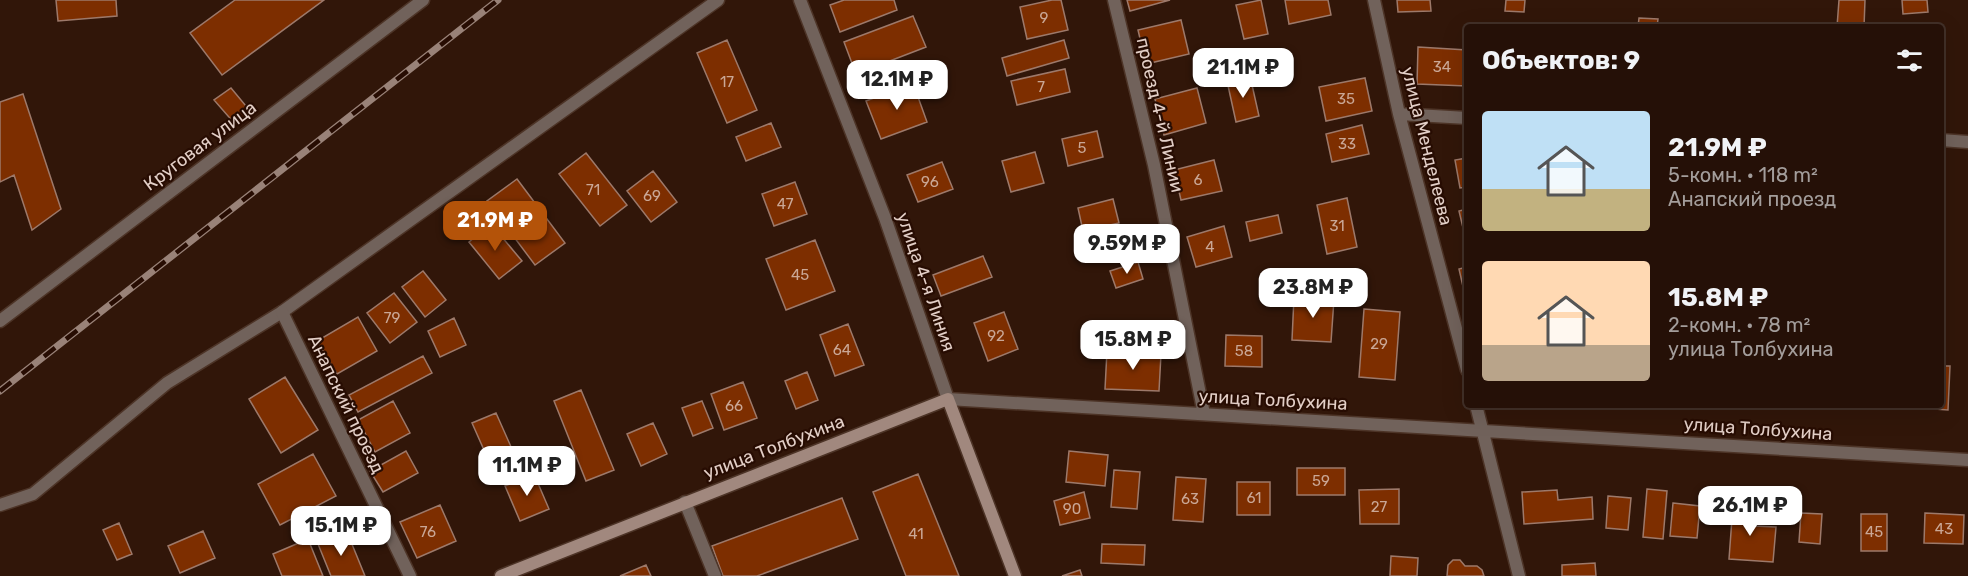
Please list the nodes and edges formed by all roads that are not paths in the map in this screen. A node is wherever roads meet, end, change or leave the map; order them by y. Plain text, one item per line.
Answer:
1 (423, 0) edge
2 (718, 0) edge
3 (800, 0) edge
4 (1114, 0) edge
5 (1374, 0) edge
6 (1399, 114) junction
7 (1464, 117) edge
8 (1944, 140) edge
9 (1968, 142) edge
10 (282, 312) junction
11 (0, 321) edge
12 (1464, 359) edge
13 (948, 399) junction
14 (1477, 408) edge
15 (1204, 414) junction
16 (1483, 430) junction
17 (1968, 460) edge
18 (685, 502) junction
19 (0, 505) edge
20 (410, 576) edge
21 (501, 576) edge
22 (715, 576) edge
23 (1015, 576) edge
24 (1520, 576) edge

1 - 11 street, Круговая улица
2 - 10 street
3 - 13 street, улица 4-я Линия
4 - 15 street, проезд 4-й Линии
5 - 6 street, улица Менделеева
6 - 7 street
6 - 12 street, улица Менделеева
8 - 9 street
10 - 19 street
10 - 20 street, Анапский проезд
13 - 15 street, улица Толбухина
13 - 18 street, улица Толбухина
13 - 23 street, улица 4-я Линия
14 - 16 street
15 - 16 street, улица Толбухина
16 - 17 street, улица Толбухина
16 - 24 street
18 - 21 street, улица Толбухина
18 - 22 street

